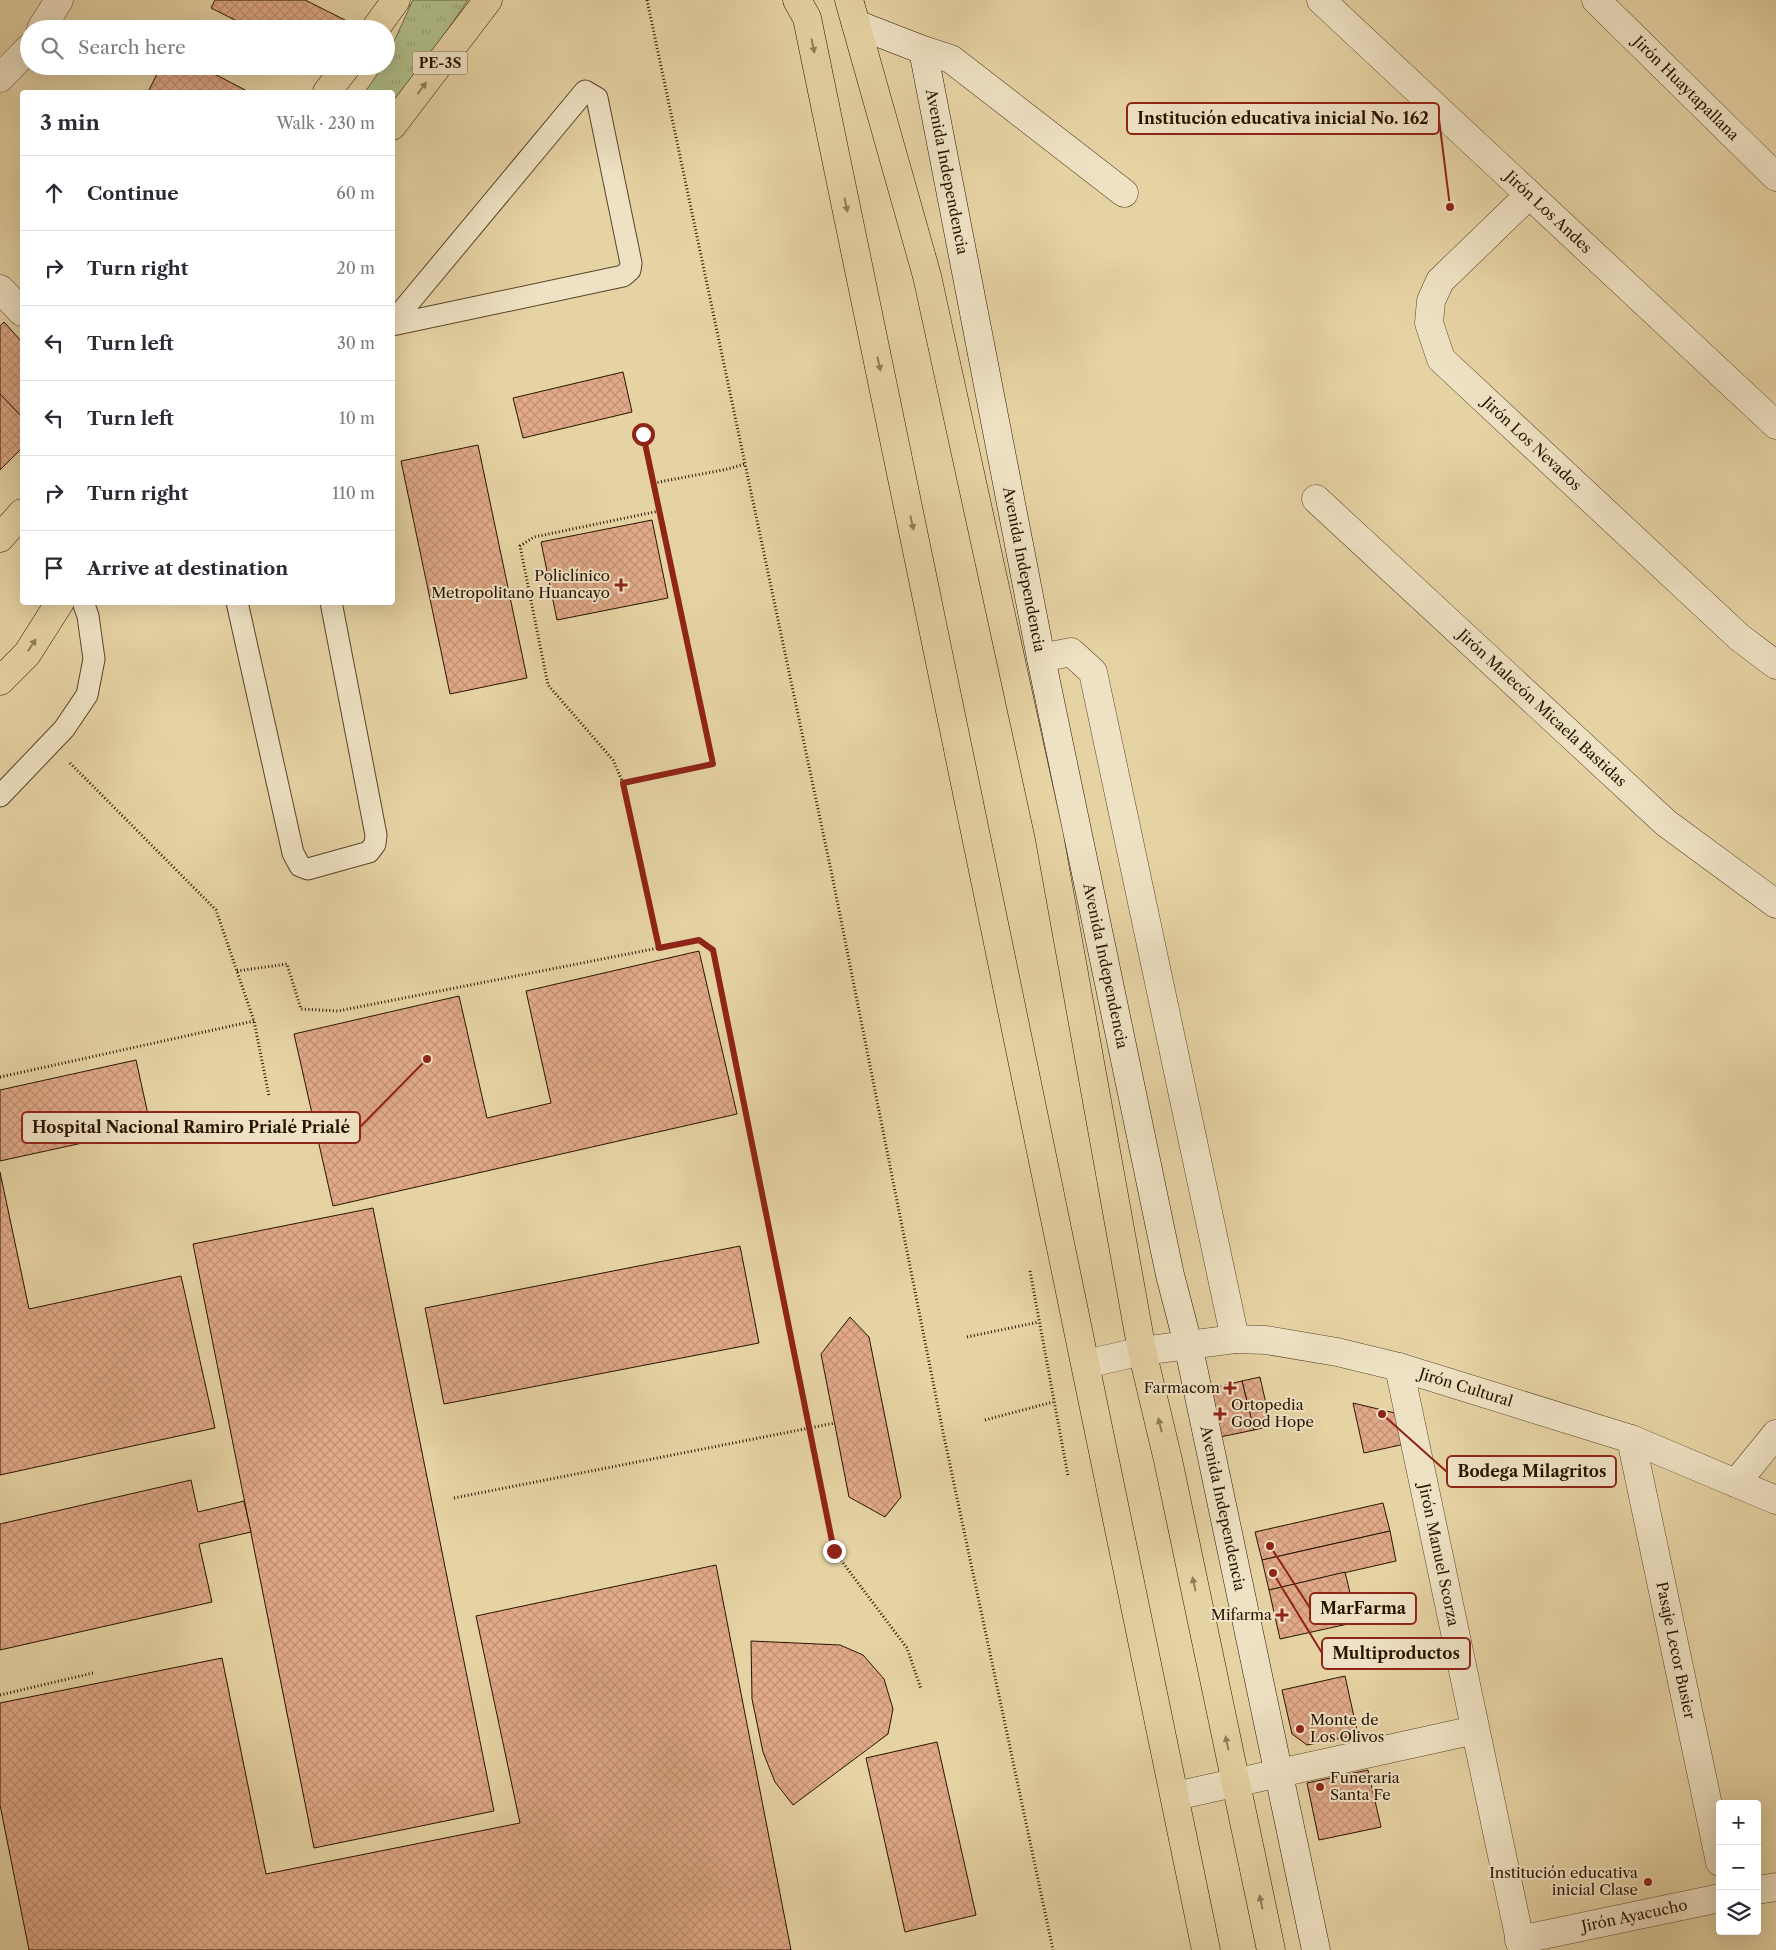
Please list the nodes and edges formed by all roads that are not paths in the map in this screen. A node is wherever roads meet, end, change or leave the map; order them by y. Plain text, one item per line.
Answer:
1 (59, 0) edge
2 (396, 0) edge
3 (488, 0) edge
4 (797, 0) edge
5 (1321, 0) edge
6 (1596, 0) edge
7 (853, 12) edge
8 (47, 20) edge
9 (382, 20) edge
10 (923, 50) junction
11 (20, 57) edge
12 (340, 75) edge
13 (0, 78) edge
14 (329, 90) edge
15 (395, 122) edge
16 (1776, 177) edge
17 (1124, 194) dead end
18 (1529, 195) junction
19 (0, 289) edge
20 (20, 310) edge
21 (395, 320) edge
22 (395, 323) edge
23 (1776, 425) edge
24 (1316, 499) dead end
25 (20, 515) edge
26 (0, 538) edge
27 (58, 605) edge
28 (84, 605) edge
29 (238, 605) edge
30 (332, 605) edge
31 (1041, 658) junction
32 (1776, 665) edge
33 (0, 681) edge
34 (0, 796) edge
35 (1776, 904) edge
36 (1235, 1339) junction
37 (1188, 1344) junction
38 (1142, 1351) junction
39 (1086, 1364) junction
40 (1399, 1367) junction
41 (1776, 1434) edge
42 (1631, 1439) junction
43 (1736, 1483) junction
44 (1776, 1500) edge
45 (1475, 1730) junction
46 (1279, 1773) junction
47 (1236, 1782) junction
48 (1175, 1796) junction
49 (1716, 1845) edge
50 (1776, 1886) edge
51 (1761, 1889) edge
52 (1716, 1899) edge
53 (1521, 1945) edge
54 (1206, 1950) edge
55 (1271, 1950) edge
56 (1316, 1950) edge

1 - 8 street
2 - 9 main road
15 -> 3 main road, PE-3S
4 -> 39 main road
5 - 18 street, Jirón Los Andes
6 - 16 street, Jirón Huaytapallana
7 - 10 street, Avenida Independencia
7 - 38 main road, Avenida Independencia
10 - 17 street
10 - 31 street, Avenida Independencia
11 - 13 street
12 - 14 main road
18 - 23 street, Jirón Los Andes
18 - 32 street, Jirón Los Nevados
19 - 20 street
21 - 22 lane
24 - 35 street, Jirón Malecón Micaela Bastidas
25 - 26 main road
33 -> 27 main road
28 - 34 lane
29 - 30 lane
31 - 36 street
31 - 37 street, Avenida Independencia
36 - 37 street, Jirón Cultural
36 - 40 street, Jirón Cultural
37 - 38 street, Jirón Cultural
37 - 46 street, Avenida Independencia
38 - 39 street, Jirón Cultural
47 -> 38 main road, Avenida Independencia
39 - 48 main road
40 - 42 street, Jirón Cultural
40 - 45 street, Jirón Manuel Scorza
41 - 43 street
42 - 43 street, Jirón Cultural
42 - 49 street, Pasaje Lecor Busier
43 - 44 street, Jirón Cultural
45 - 46 street
45 - 53 street, Jirón Manuel Scorza
46 - 47 street
46 - 56 street, Avenida Independencia
47 - 48 street
55 -> 47 main road, Avenida Independencia
48 - 54 main road
50 - 51 street
52 - 53 street, Jirón Ayacucho

